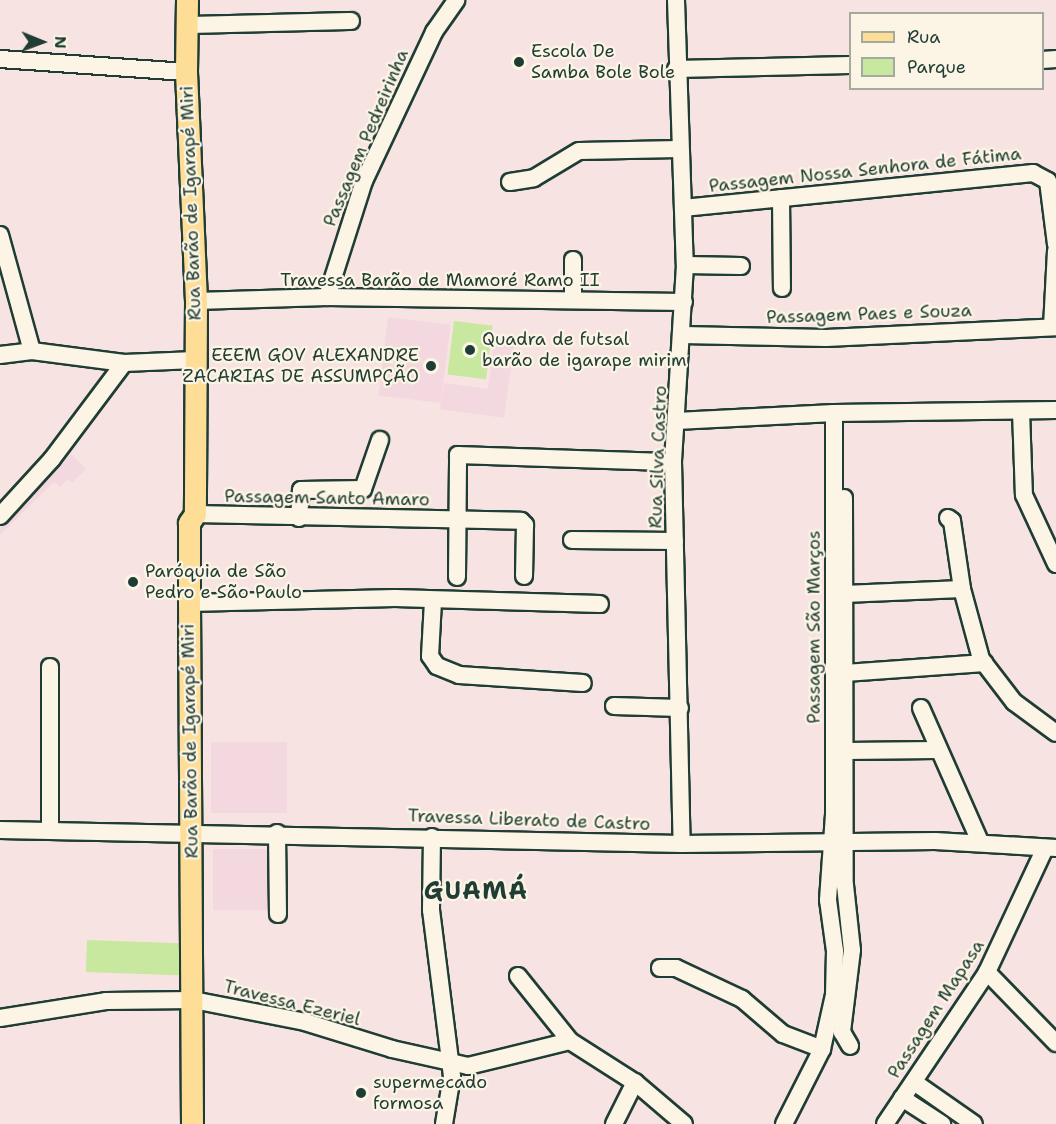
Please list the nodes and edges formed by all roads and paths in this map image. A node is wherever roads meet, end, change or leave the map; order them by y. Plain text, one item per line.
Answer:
1 (188, 0) edge
2 (456, 0) edge
3 (676, 0) edge
4 (351, 21) dead end
5 (188, 25) junction
6 (0, 59) edge
7 (849, 64) edge
8 (676, 69) junction
9 (186, 72) junction
10 (679, 148) junction
11 (510, 182) dead end
12 (781, 198) junction
13 (683, 208) junction
14 (0, 235) edge
15 (1056, 244) edge
16 (1056, 251) edge
17 (573, 260) dead end
18 (685, 265) junction
19 (741, 267) dead end
20 (782, 288) dead end
21 (327, 297) junction
22 (573, 298) junction
23 (196, 302) junction
24 (684, 302) junction
25 (1054, 327) edge
26 (682, 335) junction
27 (32, 351) junction
28 (0, 356) edge
29 (195, 360) junction
30 (124, 363) junction
31 (1056, 410) edge
32 (1021, 417) junction
33 (835, 418) junction
34 (1056, 420) edge
35 (676, 421) junction
36 (381, 440) dead end
37 (673, 462) junction
38 (195, 514) junction
39 (0, 516) edge
40 (299, 518) junction
41 (948, 518) dead end
42 (458, 522) junction
43 (572, 540) dead end
44 (675, 541) junction
45 (1056, 564) edge
46 (524, 576) dead end
47 (457, 577) dead end
48 (962, 589) junction
49 (844, 594) junction
50 (433, 601) junction
51 (189, 603) junction
52 (600, 604) dead end
53 (985, 663) junction
54 (50, 667) dead end
55 (845, 673) junction
56 (583, 683) dead end
57 (614, 706) dead end
58 (680, 708) junction
59 (921, 708) dead end
60 (1056, 733) edge
61 (936, 750) junction
62 (846, 751) junction
63 (0, 830) edge
64 (50, 831) junction
65 (191, 832) junction
66 (277, 833) junction
67 (432, 837) junction
68 (840, 842) junction
69 (980, 842) junction
70 (682, 844) junction
71 (1050, 848) edge
72 (278, 914) dead end
73 (660, 968) dead end
74 (987, 972) junction
75 (518, 976) dead end
76 (193, 1000) junction
77 (0, 1018) edge
78 (570, 1041) junction
79 (1056, 1043) edge
80 (850, 1046) dead end
81 (822, 1049) junction
82 (448, 1064) junction
83 (635, 1082) junction
84 (908, 1090) junction
85 (192, 1124) edge
86 (444, 1124) edge
87 (614, 1124) edge
88 (684, 1124) edge
89 (784, 1124) edge
90 (885, 1124) edge
91 (942, 1124) edge
92 (974, 1124) edge

1 - 5 main road, Rua Barão de Igarapé Miri
2 - 21 street, Passagem Pedreirinha
3 - 8 street, Rua Silva Castro
4 - 5 street
5 - 9 main road, Rua Barão de Igarapé Miri
6 - 9 street
7 - 8 street
8 - 10 street, Rua Silva Castro
9 - 23 main road, Rua Barão de Igarapé Miri
10 - 11 street
10 - 13 street, Rua Silva Castro
12 - 13 street, Passagem Nossa Senhora de Fátima
12 - 15 street, Passagem Nossa Senhora de Fátima
12 - 20 street
13 - 18 street, Rua Silva Castro
14 - 27 street
16 - 25 street
17 - 22 street
18 - 19 street
18 - 24 street, Rua Silva Castro
21 - 22 street, Travessa Barão de Mamoré Ramo II
21 - 23 street, Travessa Barão de Mamoré Ramo II
22 - 24 street, Travessa Barão de Mamoré Ramo II
23 - 29 main road, Rua Barão de Igarapé Miri
24 - 26 street, Rua Silva Castro
25 - 26 street, Passagem Paes e Souza
26 - 35 street, Rua Silva Castro
27 - 28 street
27 - 30 street
29 - 30 street
29 - 38 main road, Rua Barão de Igarapé Miri
30 - 39 street
31 - 32 street
32 - 33 street
32 - 34 street
32 - 45 street
33 - 35 street
33 - 49 street, Passagem São Marços
33 - 68 street, Passagem São Marços
35 - 37 street, Rua Silva Castro
36 - 40 street
37 - 42 street
37 - 44 street, Rua Silva Castro
38 - 40 street, Passagem Santo Amaro
38 - 51 main road, Rua Barão de Igarapé Miri
40 - 42 street, Passagem Santo Amaro
41 - 48 street
42 - 46 street, Passagem Santo Amaro
42 - 47 street
43 - 44 street
44 - 58 street, Rua Silva Castro
48 - 49 street
48 - 53 street
49 - 55 street, Passagem São Marços
50 - 51 street
50 - 52 street
50 - 56 street
51 - 65 main road, Rua Barão de Igarapé Miri
53 - 55 street
53 - 60 street
54 - 64 street
55 - 62 street, Passagem São Marços
57 - 58 street
58 - 70 street, Rua Silva Castro
59 - 61 street
61 - 62 street
61 - 69 street
62 - 68 street, Passagem São Marços
63 - 64 street, Travessa Liberato de Castro
64 - 65 street, Travessa Liberato de Castro
65 - 66 street, Travessa Liberato de Castro
65 - 76 main road, Rua Barão de Igarapé Miri
66 - 67 street, Travessa Liberato de Castro
66 - 72 street
67 - 70 street, Travessa Liberato de Castro
67 - 82 street
68 - 69 street, Travessa Liberato de Castro
68 - 70 street, Travessa Liberato de Castro
68 - 80 street
68 - 81 street
69 - 71 street, Travessa Liberato de Castro
71 - 74 street, Passagem Mapasa
73 - 81 street
74 - 79 street
74 - 84 street, Passagem Mapasa
75 - 78 street
76 - 77 street, Travessa Ezeriel
76 - 82 street, Travessa Ezeriel
76 - 85 main road, Rua Barão de Igarapé Miri
78 - 82 street, Travessa Ezeriel
78 - 83 street
81 - 89 street
82 - 86 street
83 - 87 street
83 - 88 street
84 - 90 street, Passagem Mapasa
84 - 91 street
84 - 92 street

